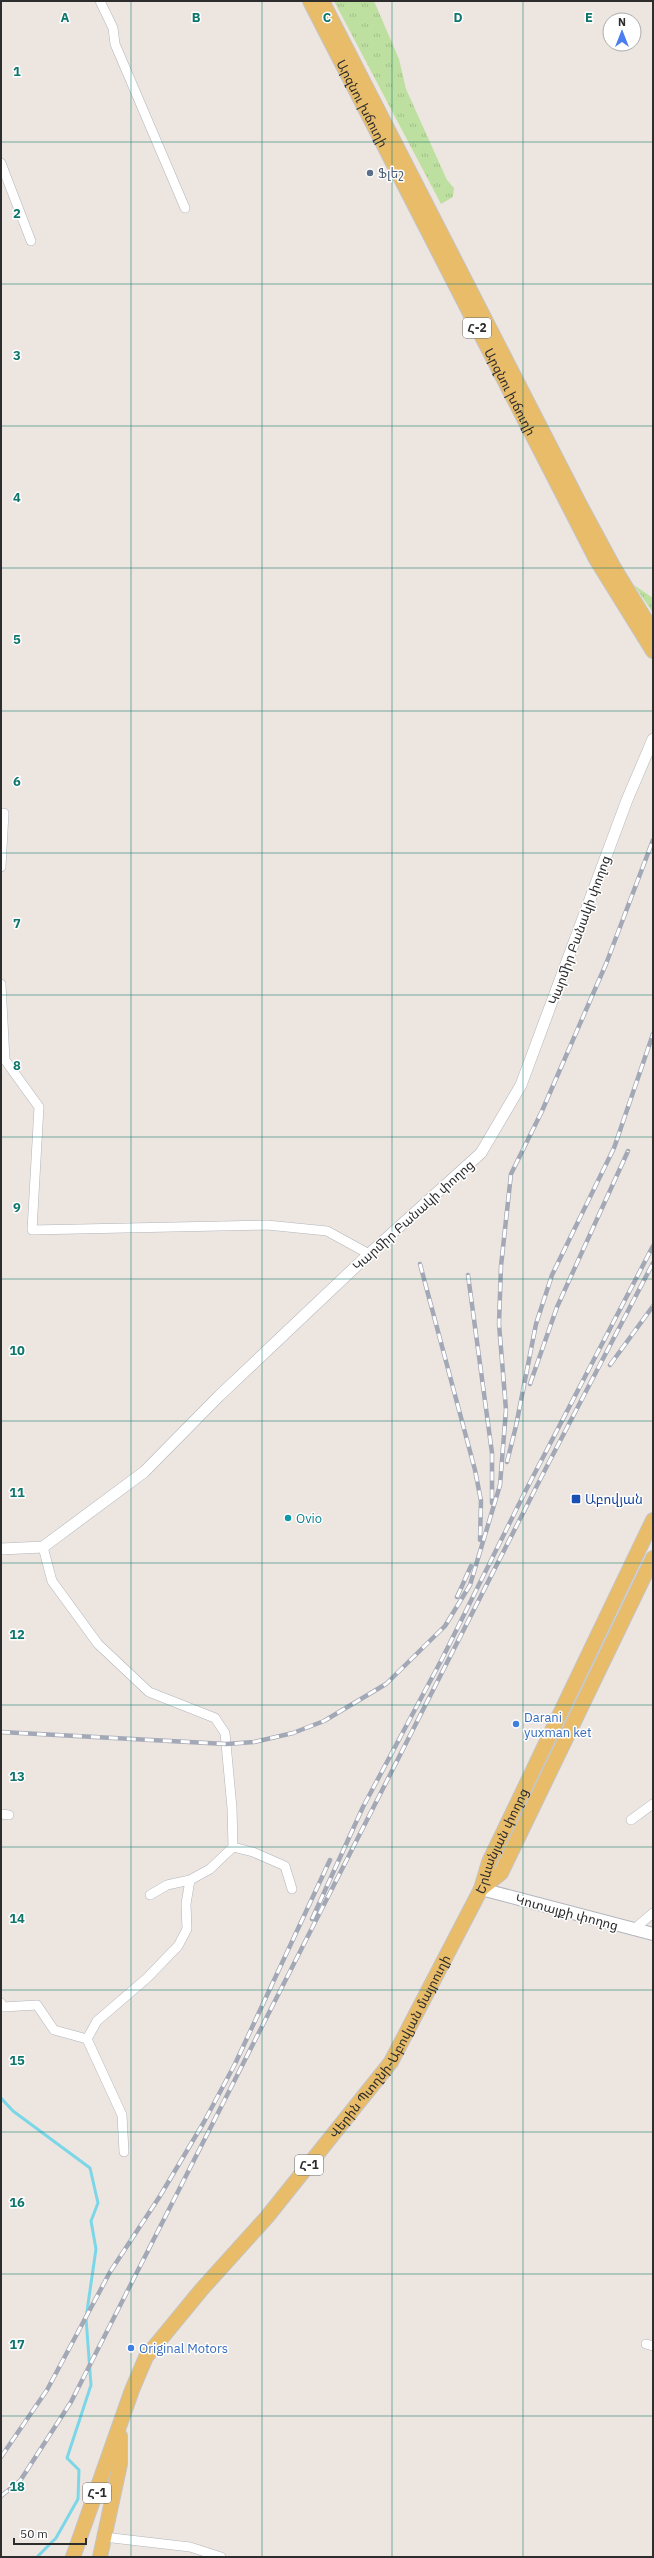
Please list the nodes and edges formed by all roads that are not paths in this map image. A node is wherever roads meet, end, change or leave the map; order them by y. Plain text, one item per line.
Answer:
1 (100, 1) edge
2 (310, 1) edge
3 (322, 1) edge
4 (1, 163) edge
5 (185, 208) dead end
6 (31, 241) dead end
7 (653, 632) edge
8 (653, 651) edge
9 (653, 740) edge
10 (4, 813) dead end
11 (1, 867) edge
12 (1, 984) edge
13 (369, 1254) junction
14 (653, 1520) edge
15 (43, 1547) junction
16 (1, 1550) edge
17 (653, 1558) edge
18 (653, 1804) edge
19 (631, 1820) dead end
20 (233, 1846) junction
21 (190, 1880) junction
22 (292, 1889) dead end
23 (481, 1889) junction
24 (150, 1895) dead end
25 (653, 1913) edge
26 (633, 1930) junction
27 (653, 1934) edge
28 (1, 2003) edge
29 (87, 2039) junction
30 (124, 2152) dead end
31 (120, 2428) junction
32 (104, 2537) junction
33 (73, 2557) edge
34 (100, 2557) edge
35 (221, 2557) edge

1 - 5 street
2 - 8 main road, Արզնու խճուղի / Հ-2
3 - 7 main road, Հ-2
4 - 6 street
9 - 13 street, Կարմիր Բանակի փողոց
10 - 11 street
12 - 13 street
13 - 15 street, Կարմիր Բանակի փողոց
14 - 23 main road, Երևանյան փողոց / Հ-1
15 - 16 street
15 - 20 street
17 - 23 main road, Երևանյան փողոց / Հ-1
18 - 19 street
20 - 21 street
20 - 22 street
21 - 24 street
21 - 29 street
23 - 26 main road, Կոտայքի փողոց
23 - 31 main road, Վերին Պտղնի-Աբովյան մայրուղի / Հ-1
25 - 26 street
26 - 27 main road, Կոտայքի փողոց
28 - 29 street
29 - 30 street
31 - 32 main road, Վերին Պտղնի-Աբովյան մայրուղի / Հ-1
31 - 33 main road, Վերին Պտղնի-Աբովյան մայրուղի / Հ-1
32 - 34 main road, Վերին Պտղնի-Աբովյան մայրուղի / Հ-1
32 - 35 street

